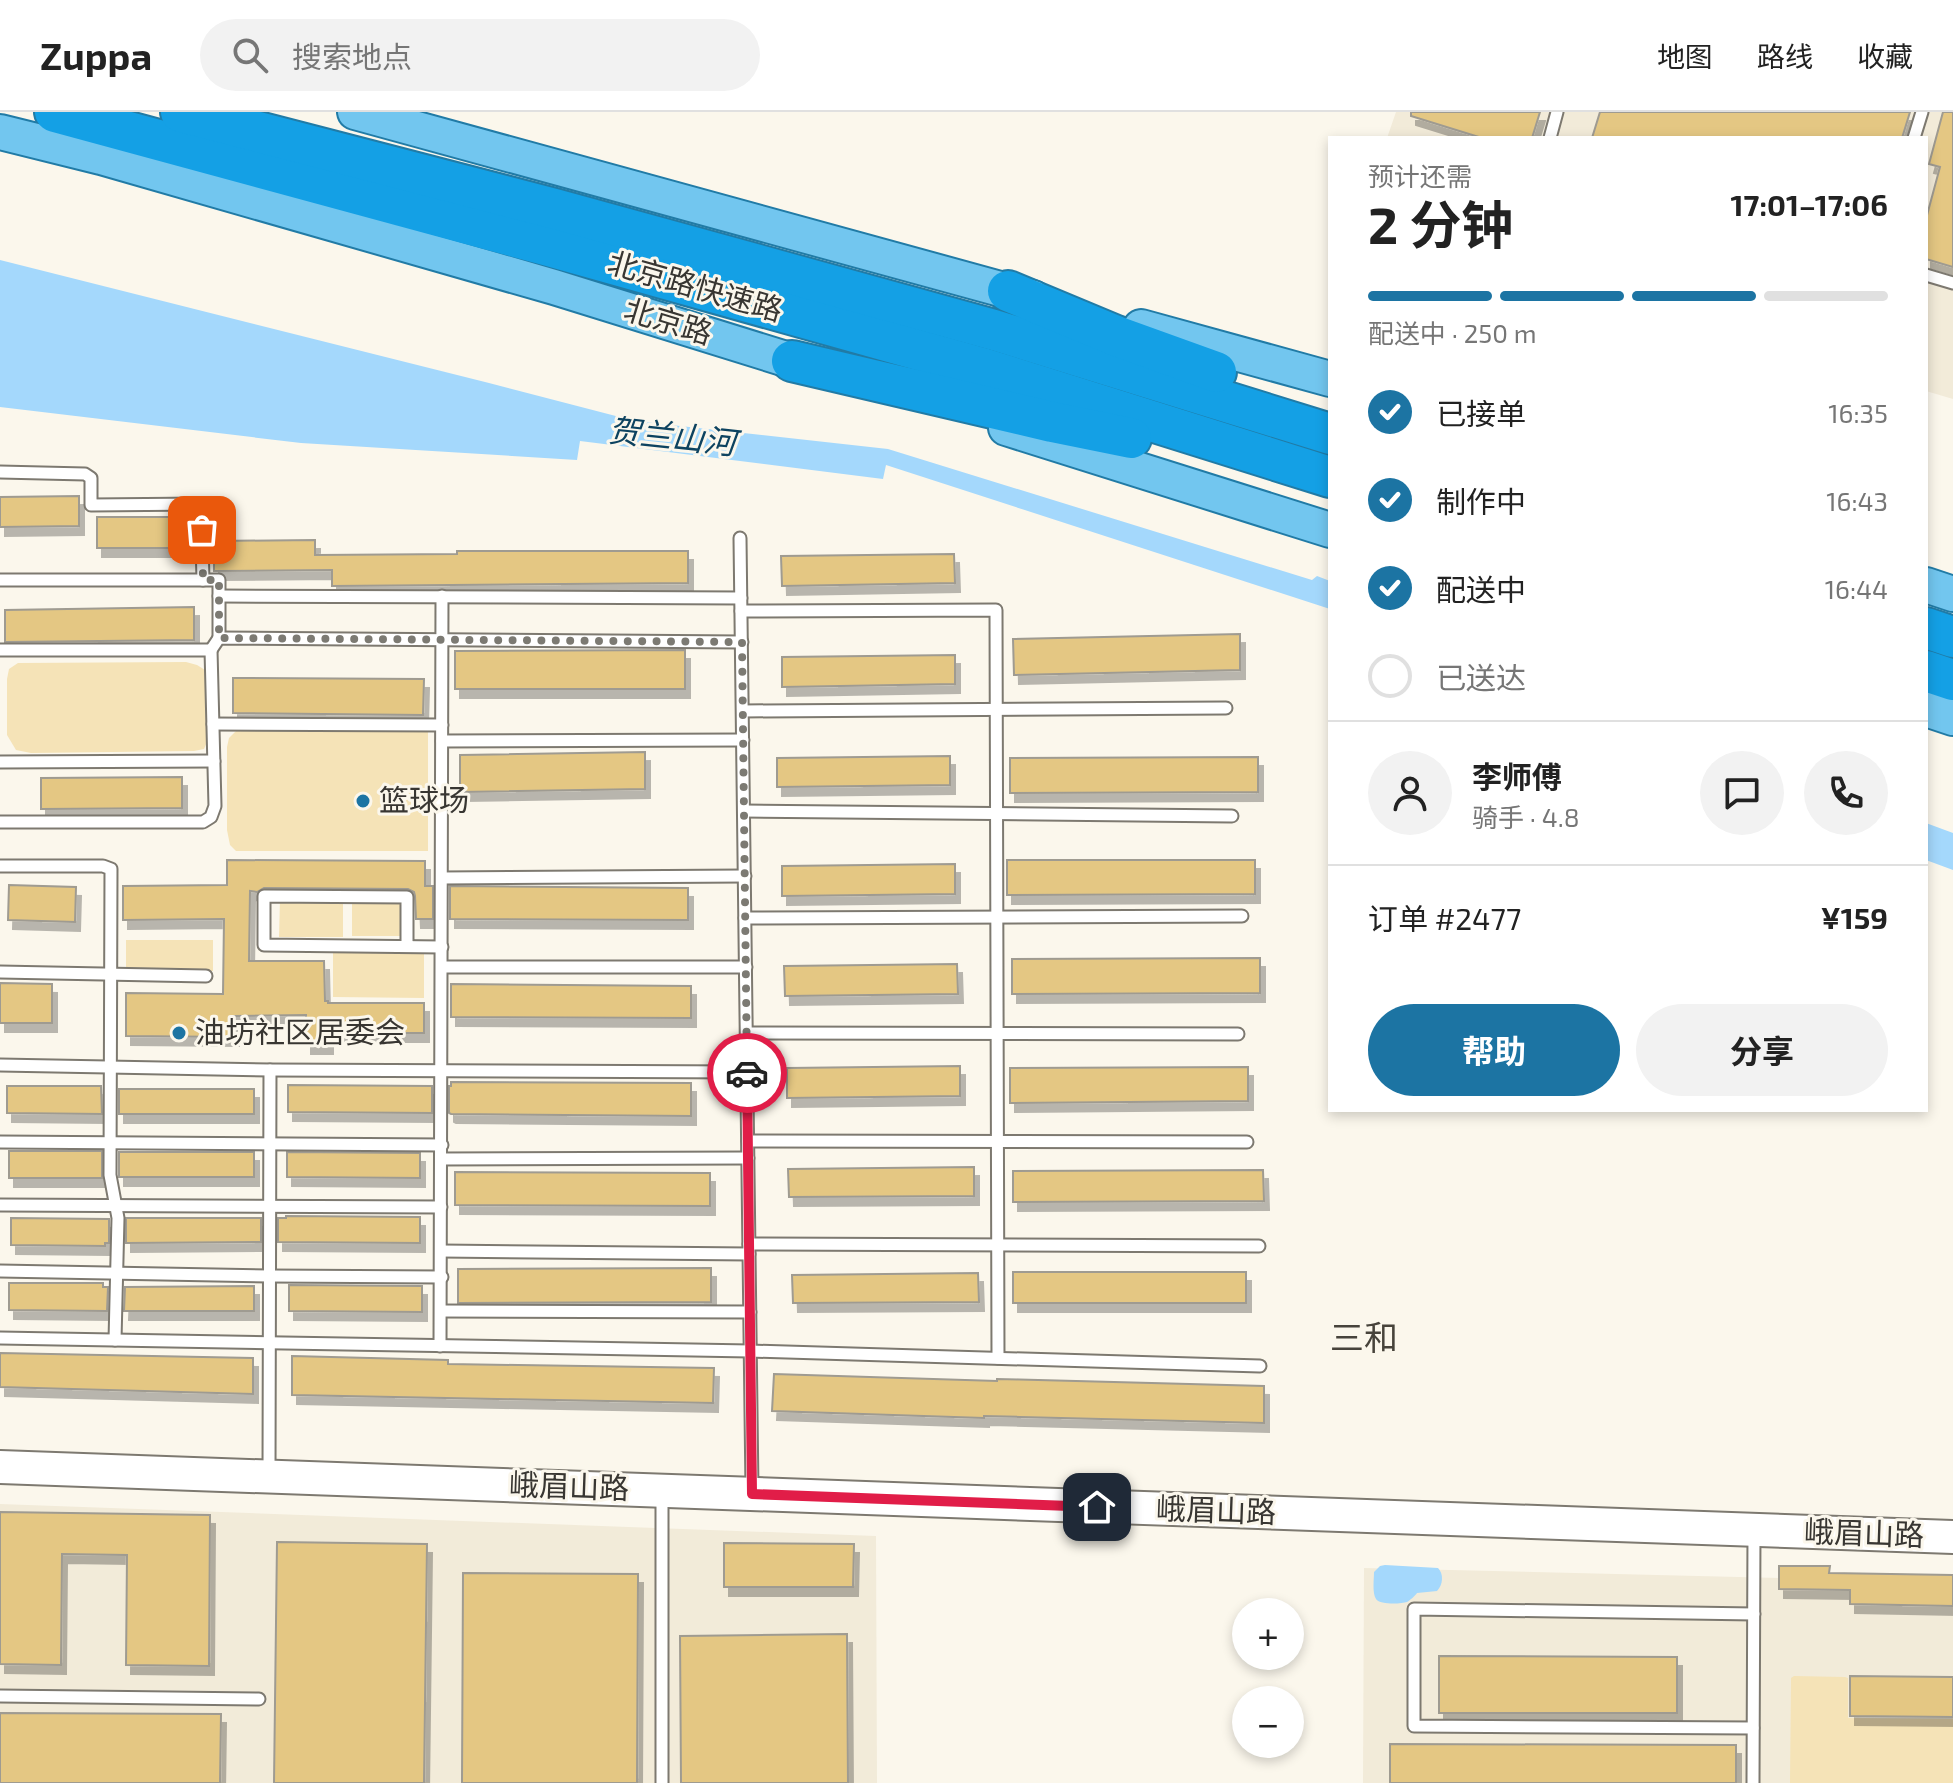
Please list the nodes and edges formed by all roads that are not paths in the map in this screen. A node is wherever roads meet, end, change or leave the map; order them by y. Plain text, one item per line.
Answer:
1 (55, 112) edge
2 (181, 112) edge
3 (355, 112) edge
4 (1557, 112) edge
5 (1922, 112) edge
6 (0, 132) edge
7 (1551, 136) edge
8 (1915, 136) edge
9 (550, 227) junction
10 (1928, 276) edge
11 (1953, 283) edge
12 (1008, 291) junction
13 (792, 361) junction
14 (1328, 378) edge
15 (1328, 408) edge
16 (1328, 433) edge
17 (0, 472) edge
18 (1328, 476) edge
19 (1328, 497) edge
20 (1328, 529) edge
21 (740, 538) dead end
22 (0, 580) edge
23 (203, 580) junction
24 (1928, 586) edge
25 (1953, 594) edge
26 (219, 596) junction
27 (442, 596) junction
28 (741, 604) junction
29 (1928, 629) edge
30 (1953, 637) edge
31 (219, 638) junction
32 (442, 639) junction
33 (742, 642) junction
34 (0, 650) edge
35 (211, 650) junction
36 (1928, 672) edge
37 (1953, 680) edge
38 (1226, 708) dead end
39 (996, 710) junction
40 (1928, 710) edge
41 (743, 711) junction
42 (1953, 718) edge
43 (213, 724) junction
44 (442, 725) junction
45 (743, 740) junction
46 (442, 741) junction
47 (214, 761) junction
48 (0, 762) edge
49 (744, 811) junction
50 (996, 813) junction
51 (1232, 816) dead end
52 (0, 822) edge
53 (0, 866) edge
54 (745, 876) junction
55 (442, 878) junction
56 (1242, 916) dead end
57 (997, 917) junction
58 (745, 918) junction
59 (407, 946) junction
60 (442, 947) junction
61 (442, 967) junction
62 (746, 967) junction
63 (0, 972) edge
64 (110, 974) junction
65 (206, 976) dead end
66 (747, 1033) junction
67 (997, 1033) junction
68 (1238, 1034) dead end
69 (0, 1065) edge
70 (109, 1067) junction
71 (270, 1070) junction
72 (442, 1071) junction
73 (747, 1072) junction
74 (748, 1141) junction
75 (0, 1142) edge
76 (997, 1142) junction
77 (1247, 1142) dead end
78 (109, 1143) junction
79 (270, 1145) junction
80 (442, 1145) junction
81 (748, 1158) junction
82 (442, 1159) junction
83 (0, 1205) edge
84 (115, 1206) junction
85 (269, 1207) junction
86 (441, 1207) junction
87 (997, 1245) junction
88 (1259, 1246) dead end
89 (749, 1249) junction
90 (441, 1251) junction
91 (0, 1271) edge
92 (116, 1273) junction
93 (269, 1276) junction
94 (442, 1277) junction
95 (441, 1311) junction
96 (750, 1312) junction
97 (0, 1338) edge
98 (115, 1340) junction
99 (270, 1343) junction
100 (440, 1346) junction
101 (750, 1351) junction
102 (998, 1358) junction
103 (1260, 1366) dead end
104 (0, 1467) edge
105 (269, 1477) junction
106 (662, 1491) junction
107 (752, 1494) junction
108 (1754, 1531) junction
109 (1953, 1537) edge
110 (1754, 1614) junction
111 (0, 1696) edge
112 (259, 1699) dead end
113 (1753, 1728) junction
114 (662, 1783) edge
115 (1753, 1783) edge

1 - 9 highway, 北京路快速路
2 - 9 highway, 北京路快速路
3 - 12 main road
4 - 7 lane
5 - 8 lane
6 - 13 main road, 北京路
9 - 16 highway, 北京路快速路
9 - 18 highway, 北京路快速路
10 - 11 lane
12 - 14 main road
12 - 15 highway
13 - 19 highway
13 - 20 main road, 北京路
17 - 23 lane
21 - 28 lane
22 - 23 lane
23 - 26 lane
24 - 25 main road
26 - 27 lane
26 - 31 lane
27 - 28 lane
27 - 32 lane
28 - 33 lane
28 - 39 lane
29 - 30 highway
31 - 32 lane
31 - 35 lane
32 - 33 lane
32 - 44 lane
33 - 41 lane
34 - 35 lane
35 - 43 lane
36 - 37 highway
38 - 39 lane
39 - 41 lane
39 - 50 lane
40 - 42 main road
41 - 45 lane
43 - 44 lane
43 - 47 lane
44 - 46 lane
45 - 46 lane
45 - 49 lane
46 - 55 lane
47 - 48 lane
47 - 52 lane
49 - 50 lane
49 - 54 lane
50 - 51 lane
50 - 57 lane
53 - 64 lane
54 - 55 lane
54 - 58 lane
55 - 60 lane
56 - 57 lane
57 - 58 lane
57 - 67 lane
58 - 62 lane
59 - 59 lane
59 - 60 lane
60 - 61 lane
61 - 62 lane
61 - 72 lane
62 - 66 lane
63 - 64 lane
64 - 65 lane
64 - 70 lane
66 - 67 lane
66 - 73 lane
67 - 68 lane
67 - 76 lane
69 - 70 lane
70 - 71 lane
70 - 78 lane
71 - 72 lane
71 - 79 lane
72 - 73 lane
72 - 80 lane
73 - 74 lane
74 - 76 lane
74 - 81 lane
75 - 78 lane
76 - 77 lane
76 - 87 lane
78 - 79 lane
78 - 84 lane
79 - 80 lane
79 - 85 lane
80 - 82 lane
81 - 82 lane
81 - 89 lane
82 - 86 lane
83 - 84 lane
84 - 85 lane
84 - 92 lane
85 - 86 lane
85 - 93 lane
86 - 90 lane
87 - 88 lane
87 - 89 lane
87 - 102 lane
89 - 90 lane
89 - 96 lane
90 - 94 lane
91 - 92 lane
92 - 93 lane
92 - 98 lane
93 - 94 lane
93 - 99 lane
94 - 95 lane
95 - 96 lane
95 - 100 lane
96 - 101 lane
97 - 98 lane
98 - 99 lane
99 - 100 lane
99 - 105 lane
100 - 101 lane
101 - 102 lane
101 - 107 lane
102 - 103 lane
104 - 105 street, 峨眉山路
105 - 106 street, 峨眉山路
106 - 107 street, 峨眉山路
106 - 114 lane
107 - 108 street, 峨眉山路
108 - 109 street, 峨眉山路
108 - 110 lane
110 - 113 lane
110 - 113 lane
111 - 112 lane
113 - 115 lane

